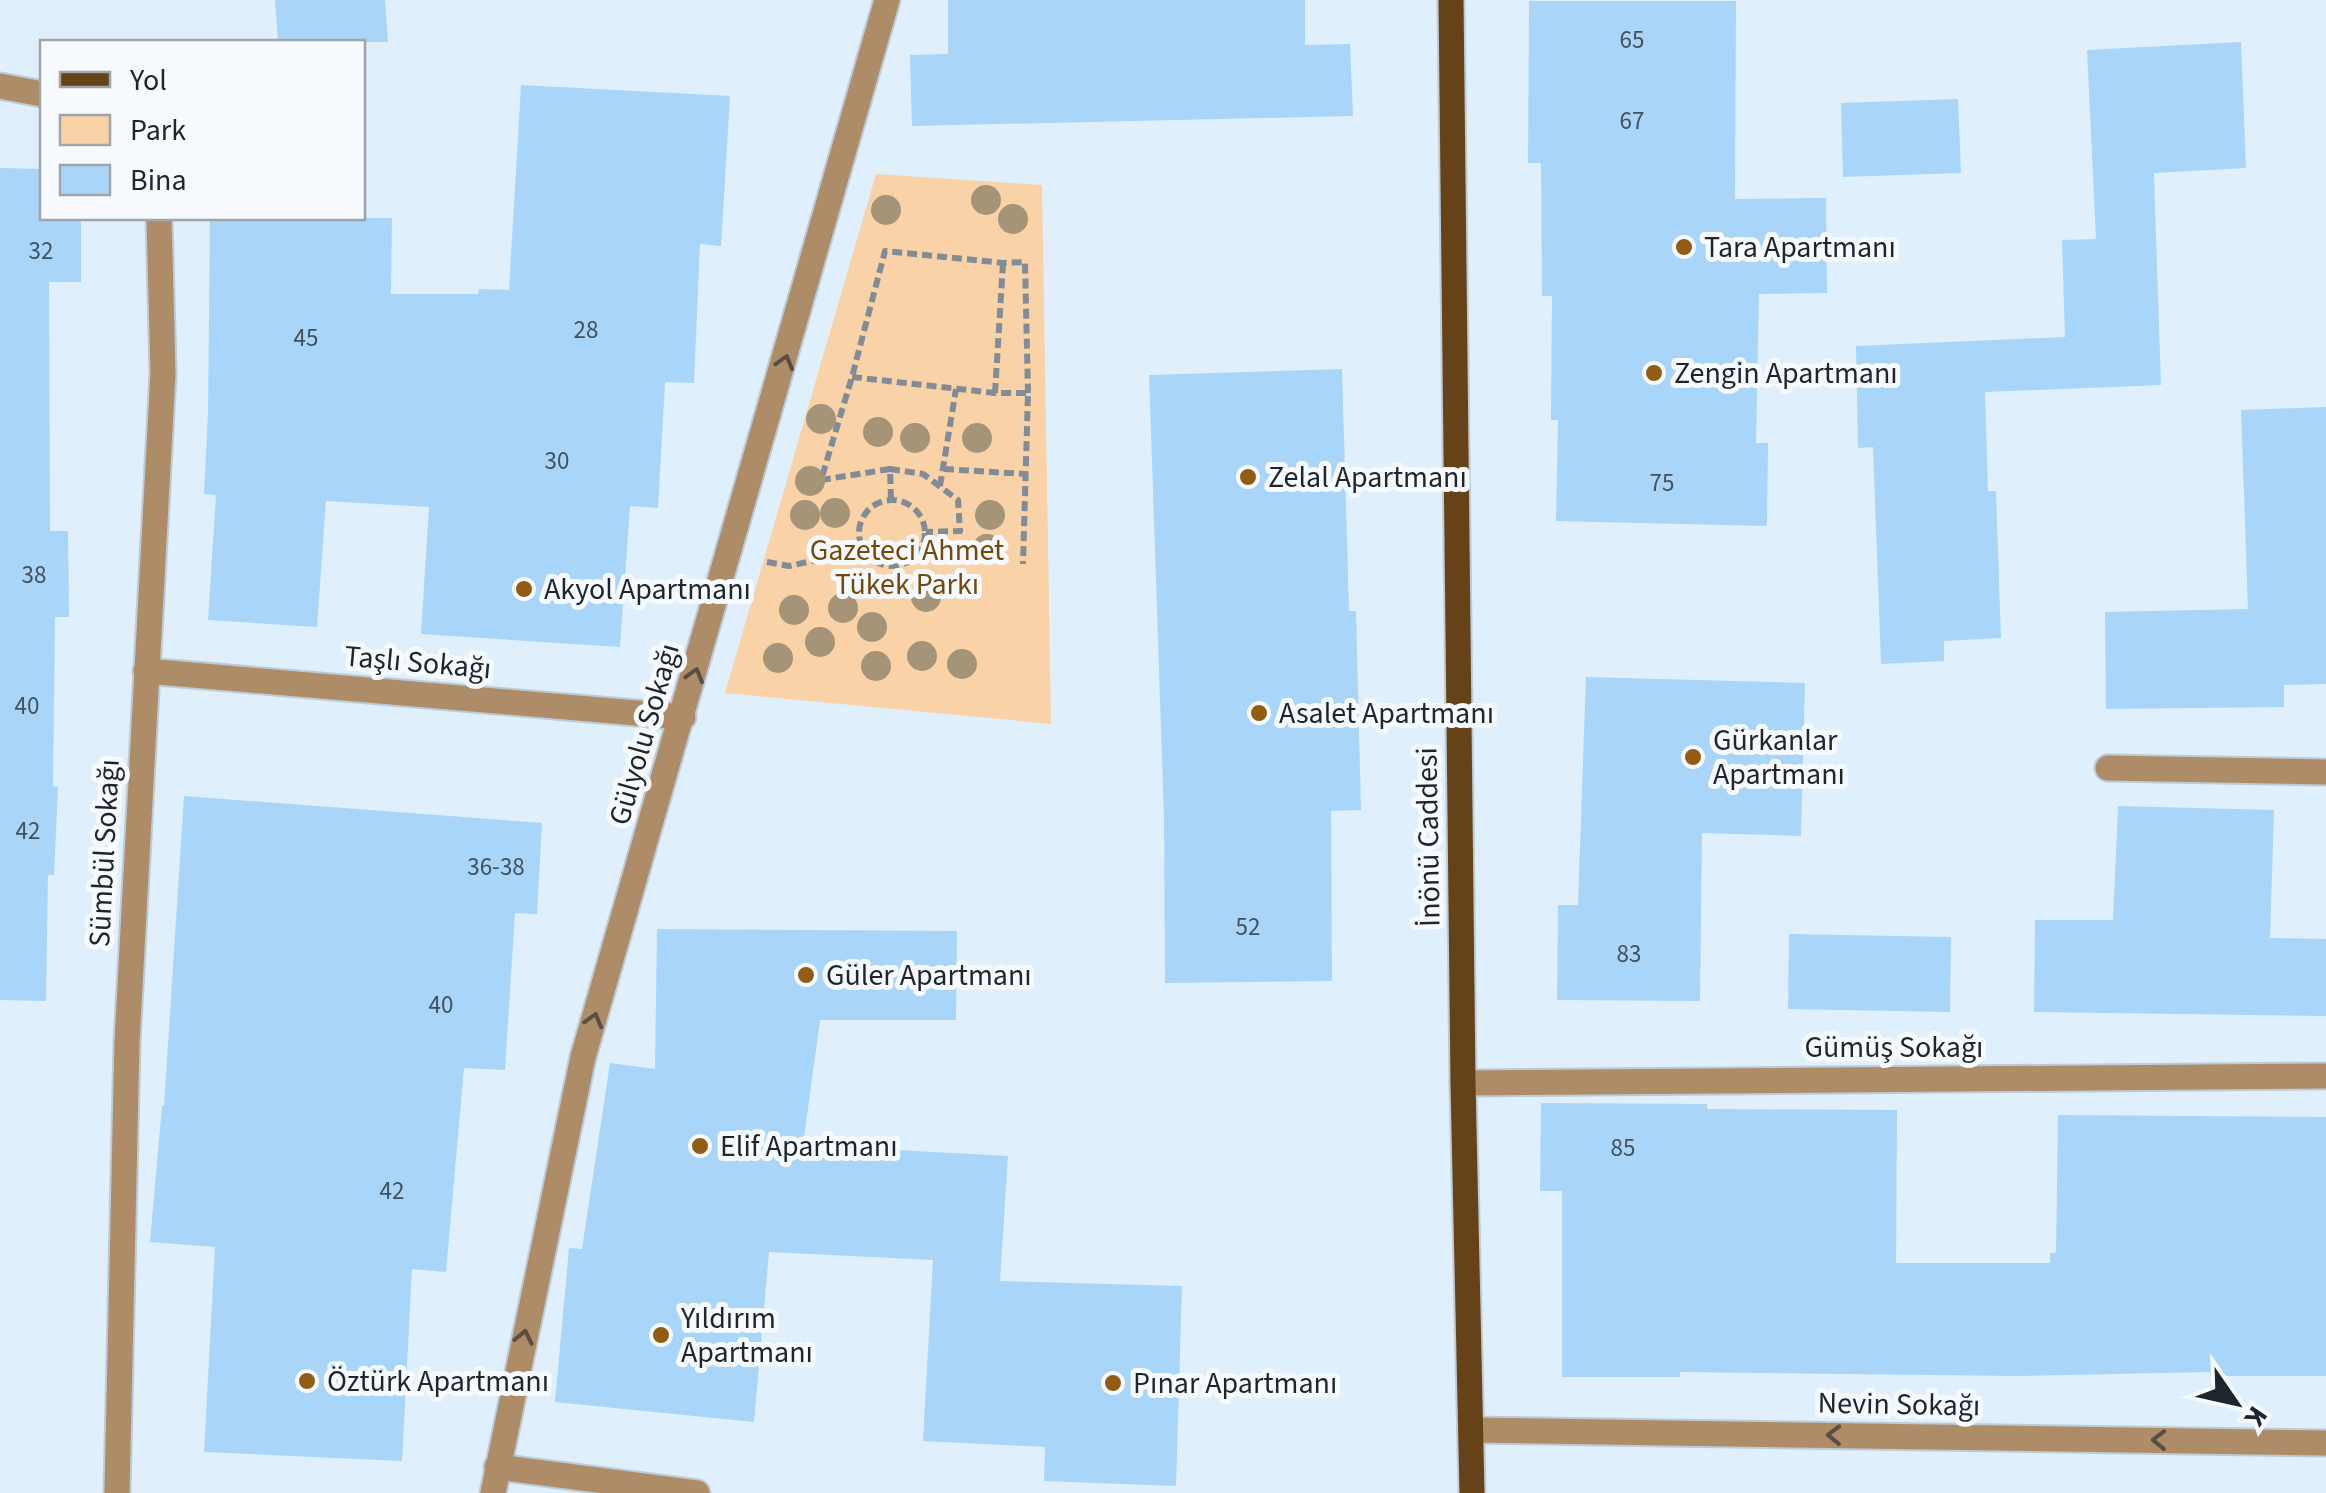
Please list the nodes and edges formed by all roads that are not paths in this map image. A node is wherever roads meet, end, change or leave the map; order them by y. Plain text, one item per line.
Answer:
1 (886, 0) edge
2 (1451, 0) edge
3 (0, 86) edge
4 (40, 94) edge
5 (159, 220) edge
6 (146, 671) junction
7 (683, 717) junction
8 (2108, 768) dead end
9 (2326, 772) edge
10 (2326, 1076) edge
11 (1463, 1083) junction
12 (1471, 1430) junction
13 (2326, 1442) edge
14 (497, 1467) junction
15 (116, 1493) edge
16 (493, 1493) edge
17 (697, 1493) edge
18 (1472, 1493) edge

7 -> 1 street, Gülyolu Sokağı
2 - 11 main road, İnönü Caddesi
3 - 4 street
5 - 6 street, Sümbül Sokağı
6 - 7 street, Taşlı Sokağı
6 - 15 street, Sümbül Sokağı
14 -> 7 street, Gülyolu Sokağı
8 - 9 street
10 - 11 street, Gümüş Sokağı
11 - 12 main road, İnönü Caddesi
13 -> 12 street, Nevin Sokağı
12 - 18 main road, İnönü Caddesi
14 - 16 street, Gülyolu Sokağı
14 - 17 street

